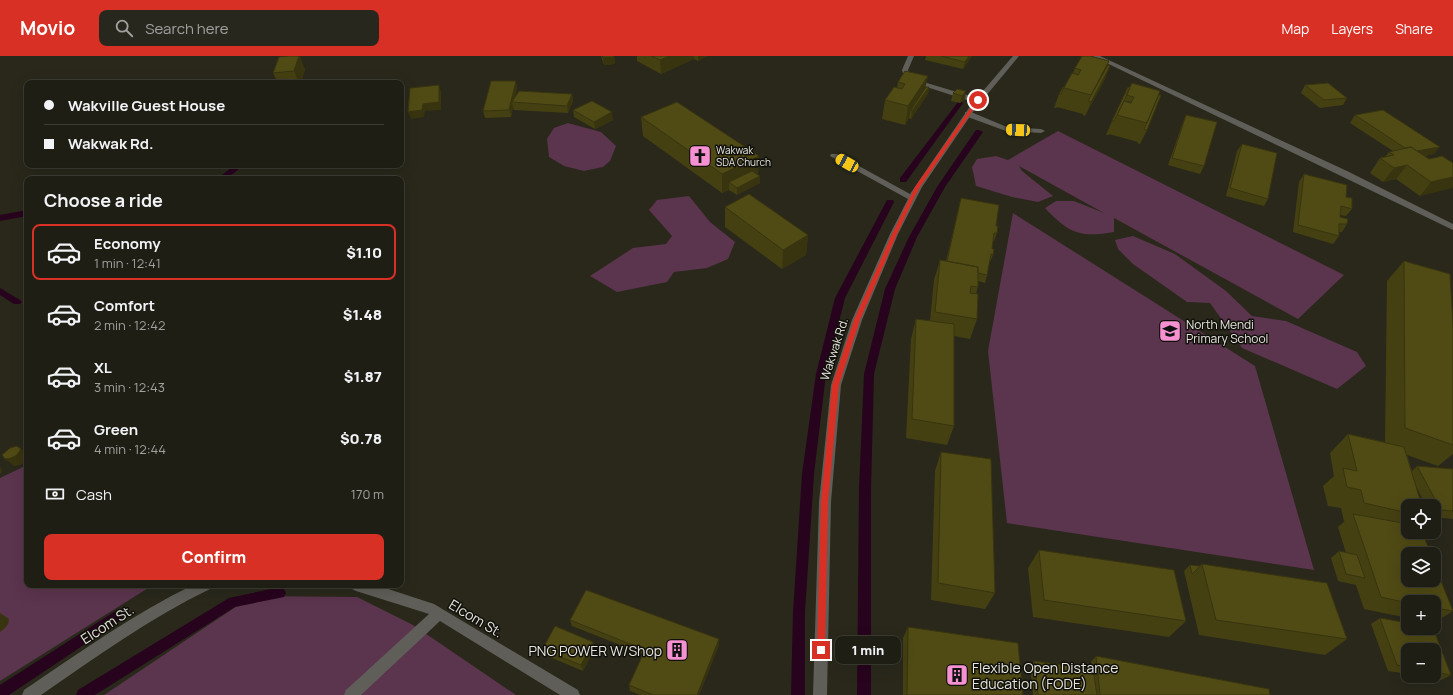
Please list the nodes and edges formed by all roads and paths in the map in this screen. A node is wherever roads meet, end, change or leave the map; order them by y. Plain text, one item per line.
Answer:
1 (911, 56) edge
2 (1016, 56) edge
3 (1095, 56) edge
4 (978, 100) junction
5 (968, 114) junction
6 (1041, 131) dead end
7 (834, 156) dead end
8 (912, 198) junction
9 (1453, 227) edge
10 (200, 588) edge
11 (365, 588) edge
12 (438, 614) junction
13 (29, 695) edge
14 (351, 695) edge
15 (573, 695) edge
16 (820, 695) edge

1 - 4 street
2 - 4 street, Wakwak Rd.
3 - 9 street
4 - 5 street, Wakwak Rd.
5 - 6 street
5 - 8 street, Wakwak Rd.
7 - 8 street
8 - 16 street, Wakwak Rd.
10 - 13 street, Elcom St.
11 - 12 street, Elcom St.
12 - 14 street
12 - 15 street, Elcom St.

